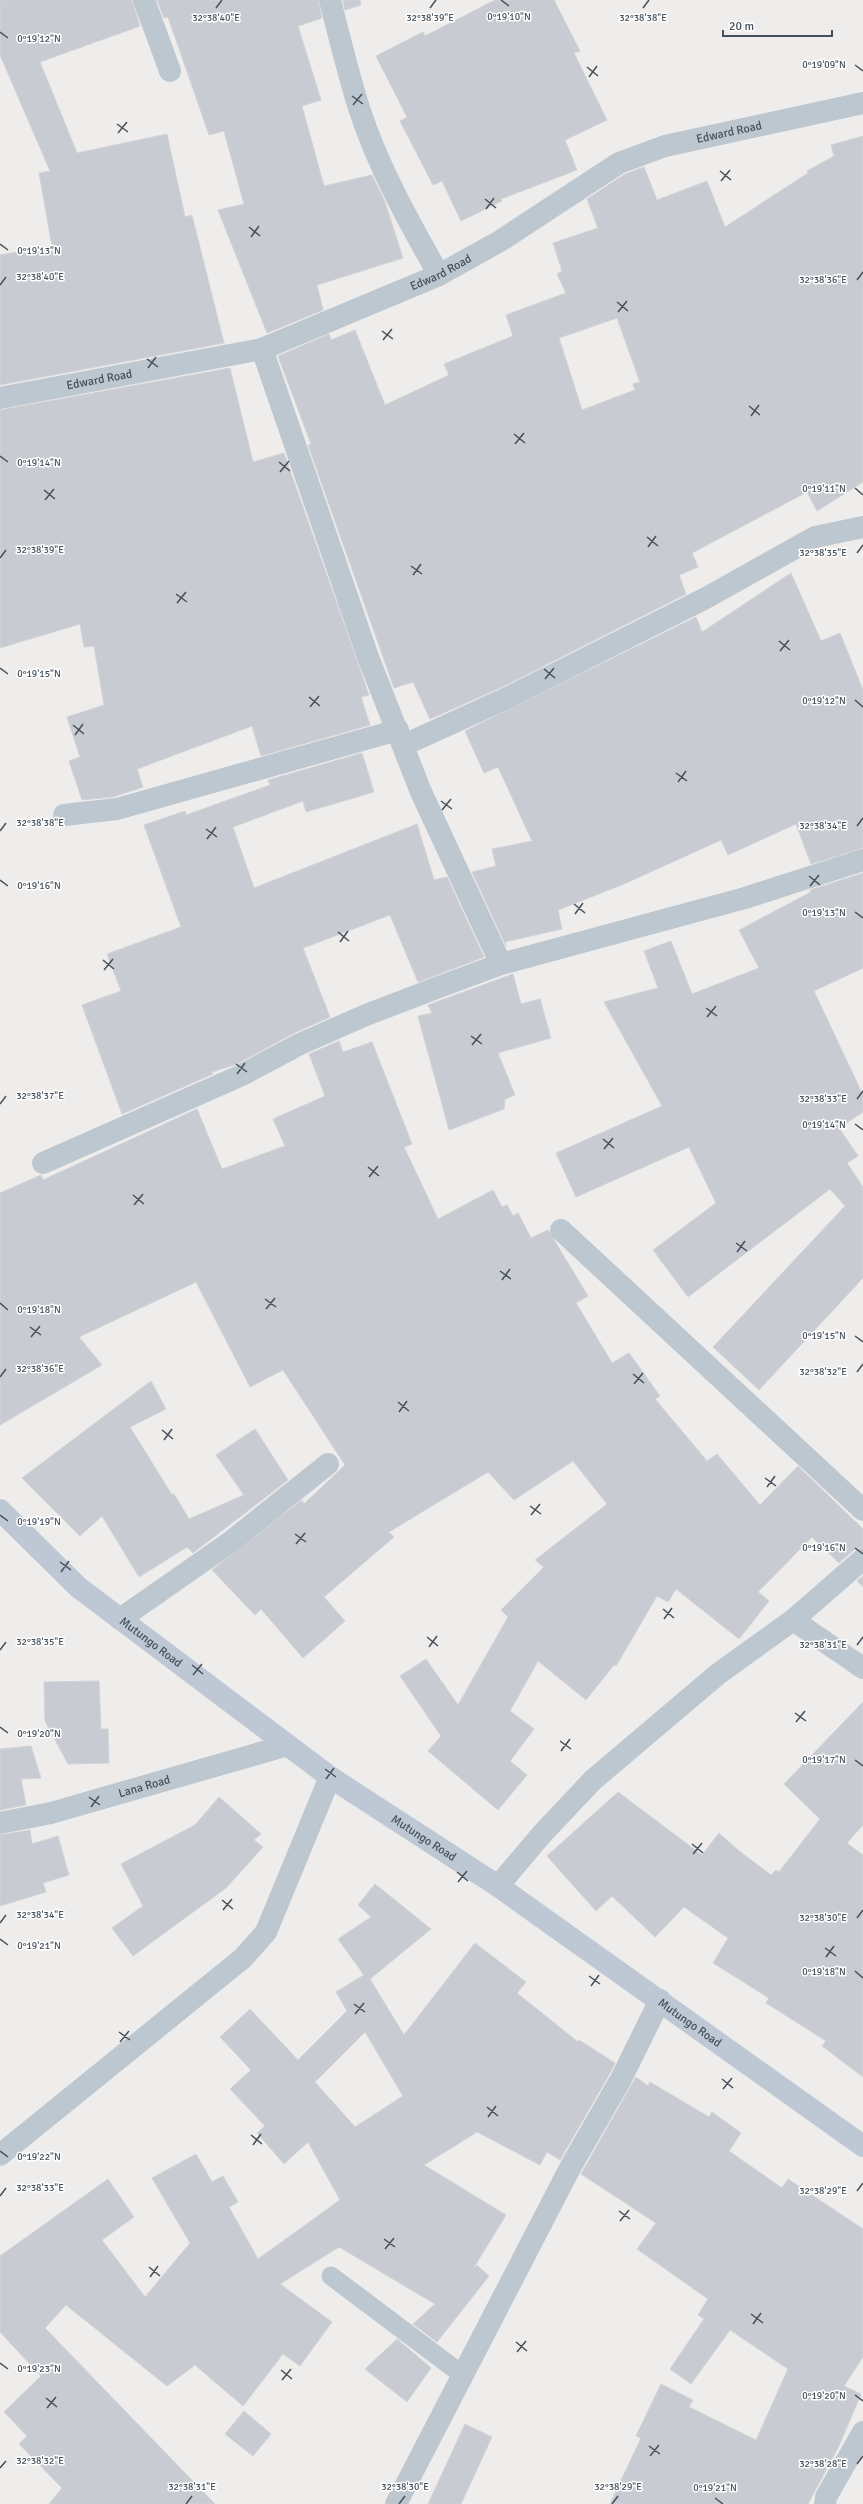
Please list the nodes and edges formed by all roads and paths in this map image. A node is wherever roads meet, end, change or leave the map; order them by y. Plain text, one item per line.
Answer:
1 (144, 0) edge
2 (330, 0) edge
3 (170, 71) dead end
4 (863, 103) edge
5 (439, 275) junction
6 (262, 349) junction
7 (0, 398) edge
8 (863, 527) edge
9 (401, 738) junction
10 (64, 815) dead end
11 (863, 860) edge
12 (501, 964) junction
13 (43, 1164) dead end
14 (561, 1230) dead end
15 (328, 1464) dead end
16 (0, 1510) edge
17 (863, 1510) edge
18 (863, 1559) edge
19 (120, 1619) junction
20 (793, 1620) junction
21 (863, 1668) edge
22 (288, 1745) junction
23 (330, 1777) junction
24 (0, 1823) edge
25 (498, 1886) junction
26 (660, 2000) junction
27 (863, 2146) edge
28 (0, 2155) edge
29 (331, 2276) dead end
30 (464, 2376) junction
31 (863, 2432) edge
32 (396, 2504) edge
33 (825, 2504) edge

1 - 3 street
2 - 5 street
4 - 5 street, Edward Road
5 - 6 street, Edward Road
6 - 7 street, Edward Road
6 - 9 street
8 - 9 street
9 - 10 street
9 - 12 street
11 - 12 street
12 - 13 street
14 - 17 street
15 - 19 street
16 - 19 main road, Mutungo Road
18 - 20 street
19 - 22 main road, Mutungo Road
20 - 21 street
20 - 25 street
22 - 23 main road, Mutungo Road
22 - 24 street, Lana Road
23 - 25 main road, Mutungo Road
23 - 28 street
25 - 26 main road, Mutungo Road
26 - 27 main road, Mutungo Road
26 - 30 street
29 - 30 lane
30 - 32 street
31 - 33 street

